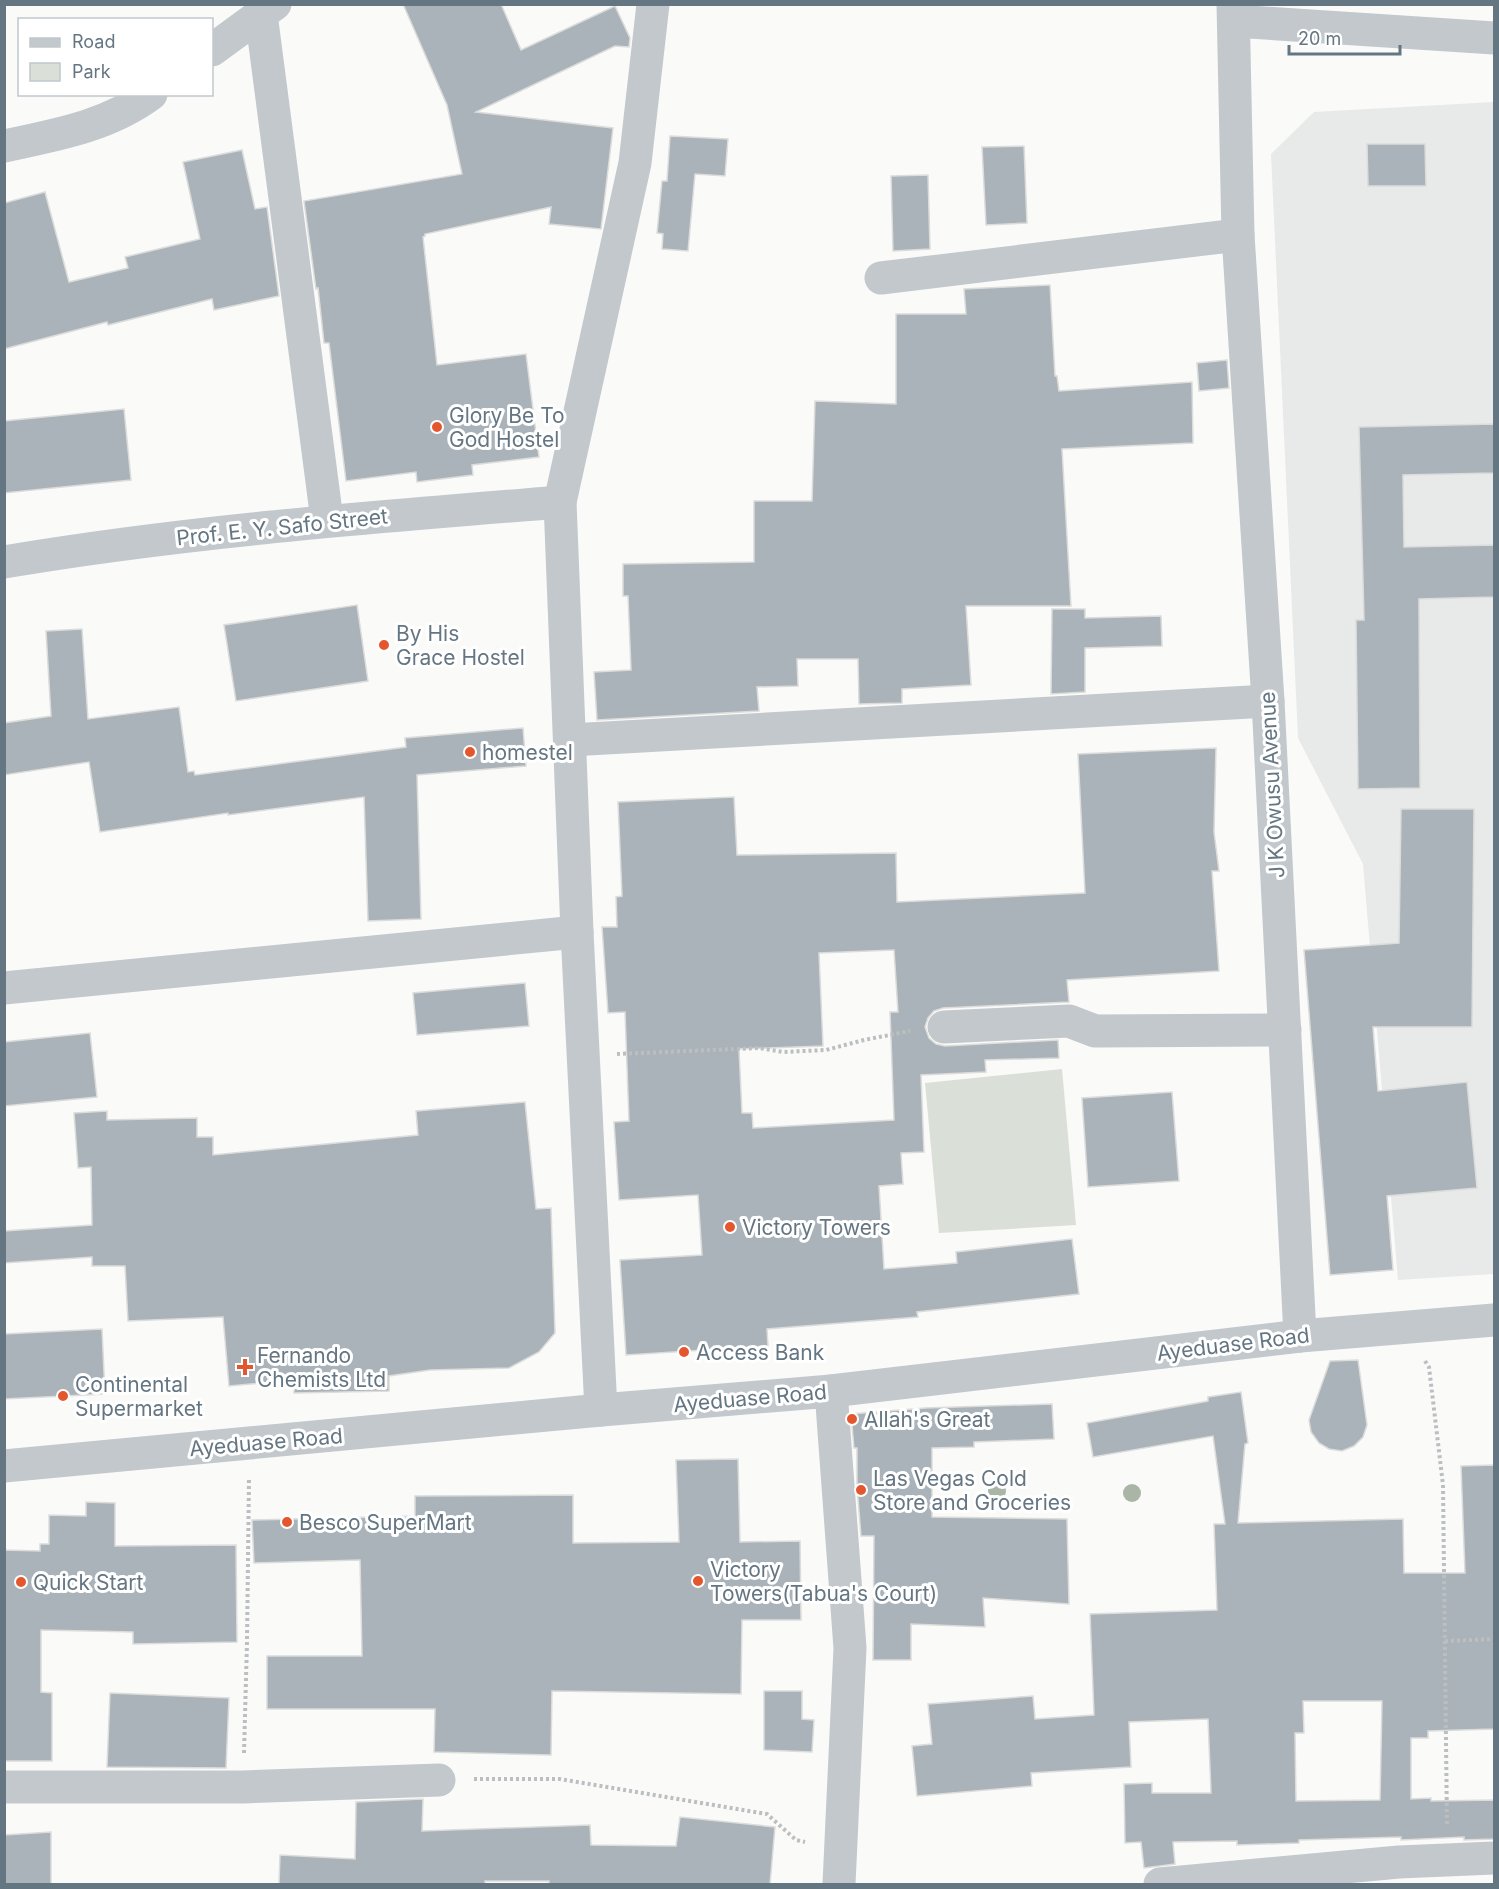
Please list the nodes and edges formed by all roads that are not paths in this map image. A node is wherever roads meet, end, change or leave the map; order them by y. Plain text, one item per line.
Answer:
1 (653, 4) edge
2 (268, 9) edge
3 (1234, 13) edge
4 (1494, 38) edge
5 (213, 49) edge
6 (148, 96) edge
7 (4, 146) edge
8 (1238, 234) junction
9 (881, 278) dead end
10 (560, 502) junction
11 (327, 520) junction
12 (4, 562) edge
13 (1268, 701) junction
14 (570, 740) junction
15 (577, 932) junction
16 (4, 988) edge
17 (945, 1027) road end
18 (1285, 1030) junction
19 (1494, 1320) edge
20 (1299, 1336) junction
21 (831, 1391) junction
22 (601, 1410) junction
23 (4, 1467) edge
24 (439, 1780) road end
25 (4, 1787) edge
26 (1494, 1858) edge
27 (839, 1884) edge
28 (1161, 1884) edge

1 - 10 street
2 - 5 street
2 - 11 street
3 - 4 street
3 - 8 street, J K Owusu Avenue
6 - 7 street
8 - 9 street
8 - 13 street, J K Owusu Avenue
10 - 11 street, Prof. E. Y. Safo Street
10 - 14 street
11 - 12 street, Prof. E. Y. Safo Street
13 - 14 street
13 - 18 street, J K Owusu Avenue
14 - 15 street
15 - 16 street
15 - 22 street
17 - 18 street
18 - 20 street, J K Owusu Avenue
19 - 20 street, Ayeduase Road
20 - 21 street, Ayeduase Road
21 - 22 street, Ayeduase Road
21 - 27 street
22 - 23 street, Ayeduase Road
24 - 25 street
26 - 28 street

